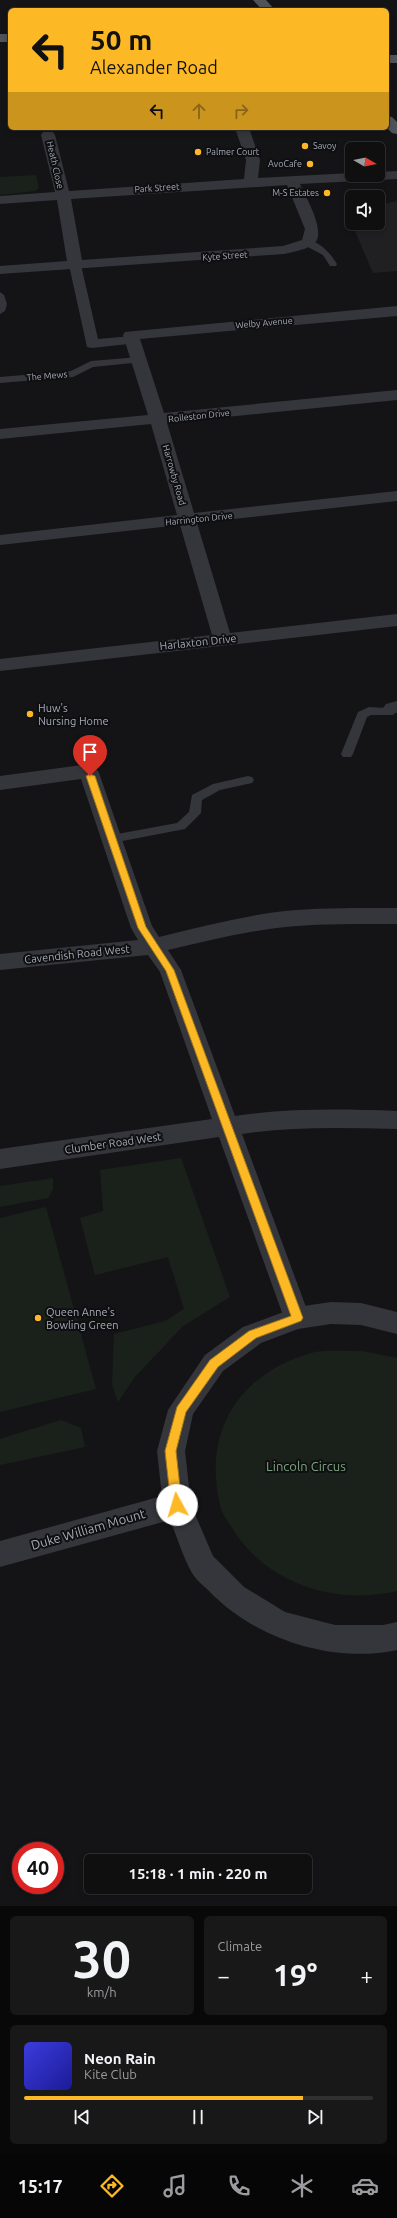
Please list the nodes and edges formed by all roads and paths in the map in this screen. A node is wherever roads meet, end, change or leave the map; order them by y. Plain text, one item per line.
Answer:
1 (259, 0) edge
2 (267, 8) edge
3 (243, 130) edge
4 (48, 135) dead end
5 (397, 175) edge
6 (292, 181) junction
7 (252, 183) junction
8 (62, 194) junction
9 (0, 200) edge
10 (307, 243) junction
11 (333, 264) dead end
12 (74, 265) junction
13 (0, 270) edge
14 (0, 295) edge
15 (397, 311) edge
16 (0, 312) edge
17 (132, 338) junction
18 (139, 360) junction
19 (0, 380) edge
20 (397, 395) edge
21 (158, 420) junction
22 (0, 434) edge
23 (397, 496) edge
24 (187, 521) junction
25 (0, 540) edge
26 (397, 620) edge
27 (222, 639) junction
28 (0, 665) edge
29 (395, 707) edge
30 (347, 754) dead end
31 (248, 780) dead end
32 (0, 783) edge
33 (112, 839) junction
34 (397, 916) edge
35 (153, 946) junction
36 (0, 962) edge
37 (397, 1120) edge
38 (226, 1127) junction
39 (0, 1159) edge
40 (297, 1318) junction
41 (397, 1323) edge
42 (177, 1505) junction
43 (0, 1554) edge
44 (397, 1636) edge

1 - 2 main road
3 - 7 street
4 - 8 street, Heath Close
5 - 6 street, Park Street
6 - 7 street, Park Street
6 - 10 street
7 - 8 street, Park Street
8 - 9 street, Park Street
8 - 12 street
10 - 11 lane
10 - 12 street, Kyte Street
12 - 13 street
12 - 17 street
14 - 16 lane
15 - 17 street, Welby Avenue
17 - 18 street, Harrowby Road
18 - 19 lane, The Mews
18 - 21 street, Harrowby Road
20 - 21 street, Rolleston Drive
21 - 22 street, Rolleston Drive
21 - 24 street, Harrowby Road
23 - 24 street, Harrington Drive
24 - 25 street, Harrington Drive
24 - 27 street, Harrowby Road
26 - 27 street, Harlaxton Drive
27 - 28 street, Harlaxton Drive
29 - 30 lane
31 - 33 lane
32 - 33 street
33 - 35 street
34 - 35 street, Cavendish Road West
35 - 36 street, Cavendish Road West
35 - 38 street
37 - 38 street, Clumber Road West
38 - 39 street, Clumber Road West
38 - 40 street
40 - 41 street
40 - 42 street
42 - 43 street, Duke William Mount
42 - 44 street

